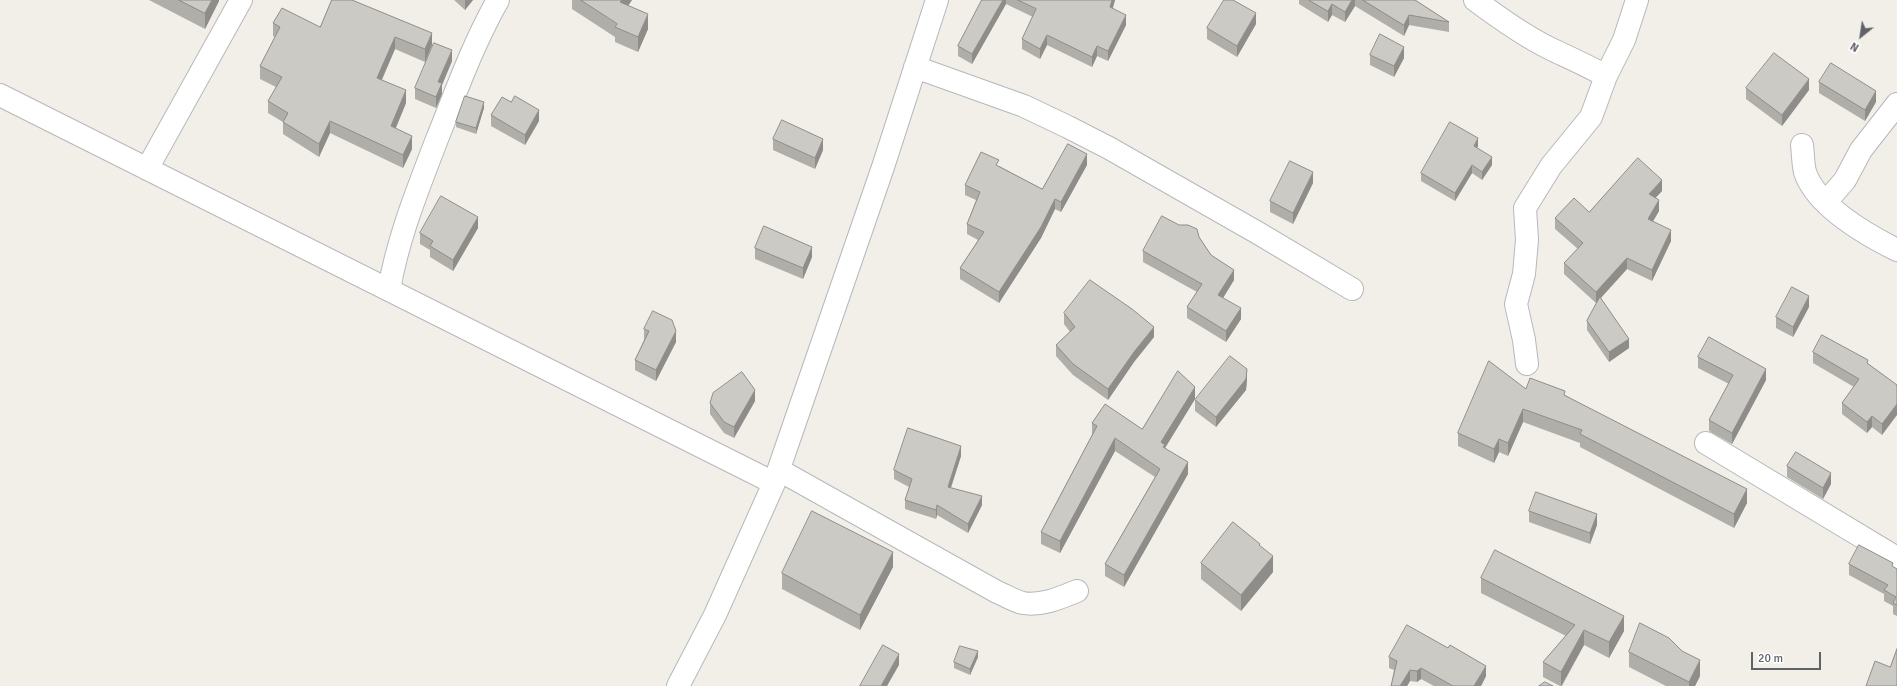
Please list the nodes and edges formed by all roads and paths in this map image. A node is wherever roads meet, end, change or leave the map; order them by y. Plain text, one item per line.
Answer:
1 (241, 0) edge
2 (498, 0) edge
3 (937, 0) edge
4 (1475, 0) edge
5 (1637, 0) edge
6 (914, 67) junction
7 (1606, 76) junction
8 (0, 95) edge
9 (1897, 104) edge
10 (1802, 145) dead end
11 (147, 168) junction
12 (1826, 202) junction
13 (1897, 250) edge
14 (1352, 289) dead end
15 (389, 290) junction
16 (1527, 364) dead end
17 (1706, 443) dead end
18 (777, 476) junction
19 (1897, 558) edge
20 (1077, 591) dead end
21 (678, 686) edge

1 - 11 street
2 - 15 street
3 - 6 street
4 - 7 street
5 - 7 street
6 - 14 street
6 - 18 street
7 - 16 street
8 - 11 street
9 - 12 street
10 - 12 street
11 - 15 street
12 - 13 street
15 - 18 street
17 - 19 street
18 - 20 street
18 - 21 street

